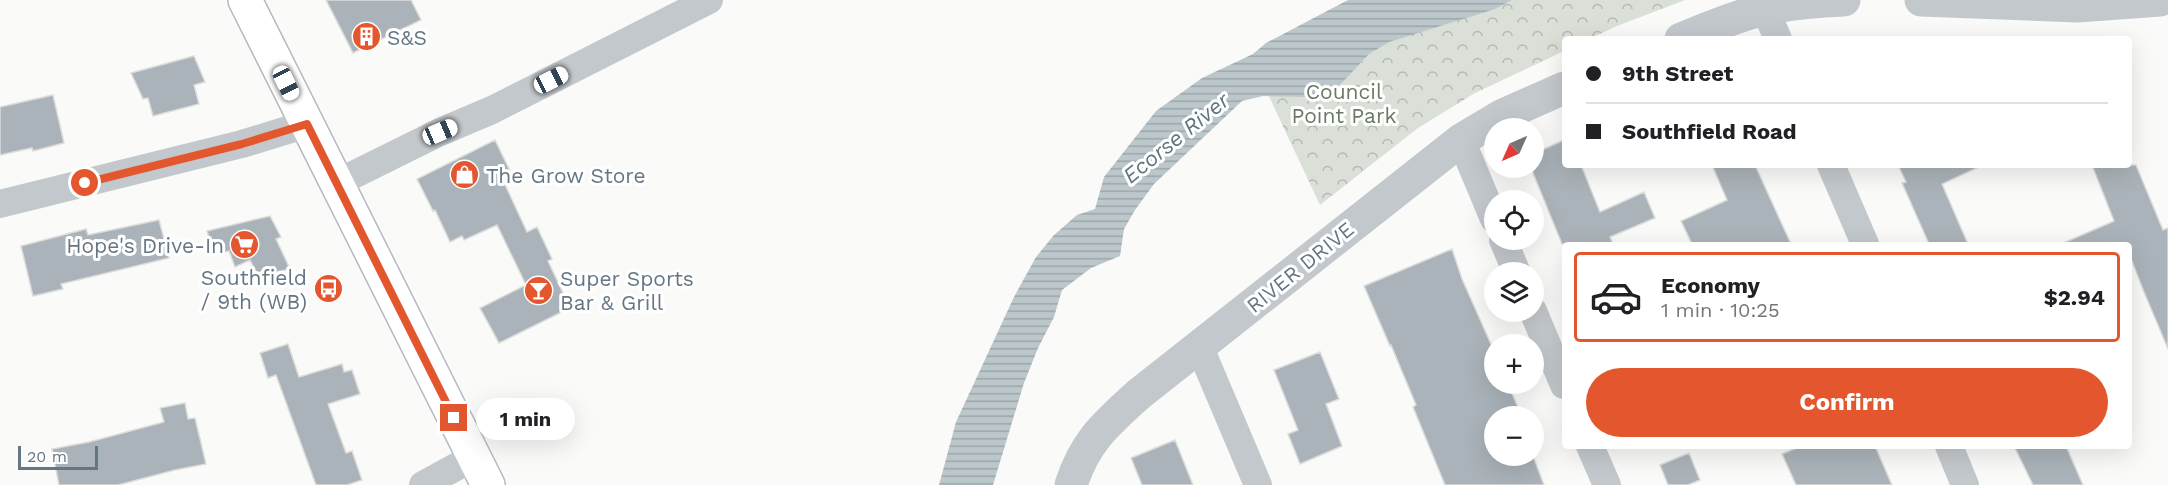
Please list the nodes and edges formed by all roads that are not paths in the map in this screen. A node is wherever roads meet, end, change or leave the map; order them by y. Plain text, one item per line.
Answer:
1 (245, 0) edge
2 (709, 0) edge
3 (1844, 0) edge
4 (1921, 0) edge
5 (2160, 0) edge
6 (2166, 0) edge
7 (1766, 9) junction
8 (2168, 11) edge
9 (1688, 36) edge
10 (1777, 36) edge
11 (1562, 89) edge
12 (307, 124) junction
13 (1461, 140) junction
14 (1832, 168) edge
15 (337, 183) junction
16 (1484, 195) edge
17 (0, 204) edge
18 (1863, 242) edge
19 (1538, 322) edge
20 (1200, 348) junction
21 (1562, 380) edge
22 (1591, 449) edge
23 (1950, 449) edge
24 (481, 471) edge
25 (423, 485) edge
26 (1071, 485) edge
27 (1258, 485) edge
28 (1607, 485) edge
29 (1965, 485) edge

1 - 12 main road
2 - 15 street
3 - 7 street
4 - 5 street
6 - 8 street
7 - 9 street
7 - 10 street
11 - 13 street, RIVER DRIVE
12 - 15 main road
12 - 17 street
13 - 16 street
13 - 20 street, RIVER DRIVE
14 - 18 street
15 - 24 main road
19 - 21 street
20 - 26 street, RIVER DRIVE
20 - 27 street
22 - 28 street
23 - 29 street
24 - 25 street

